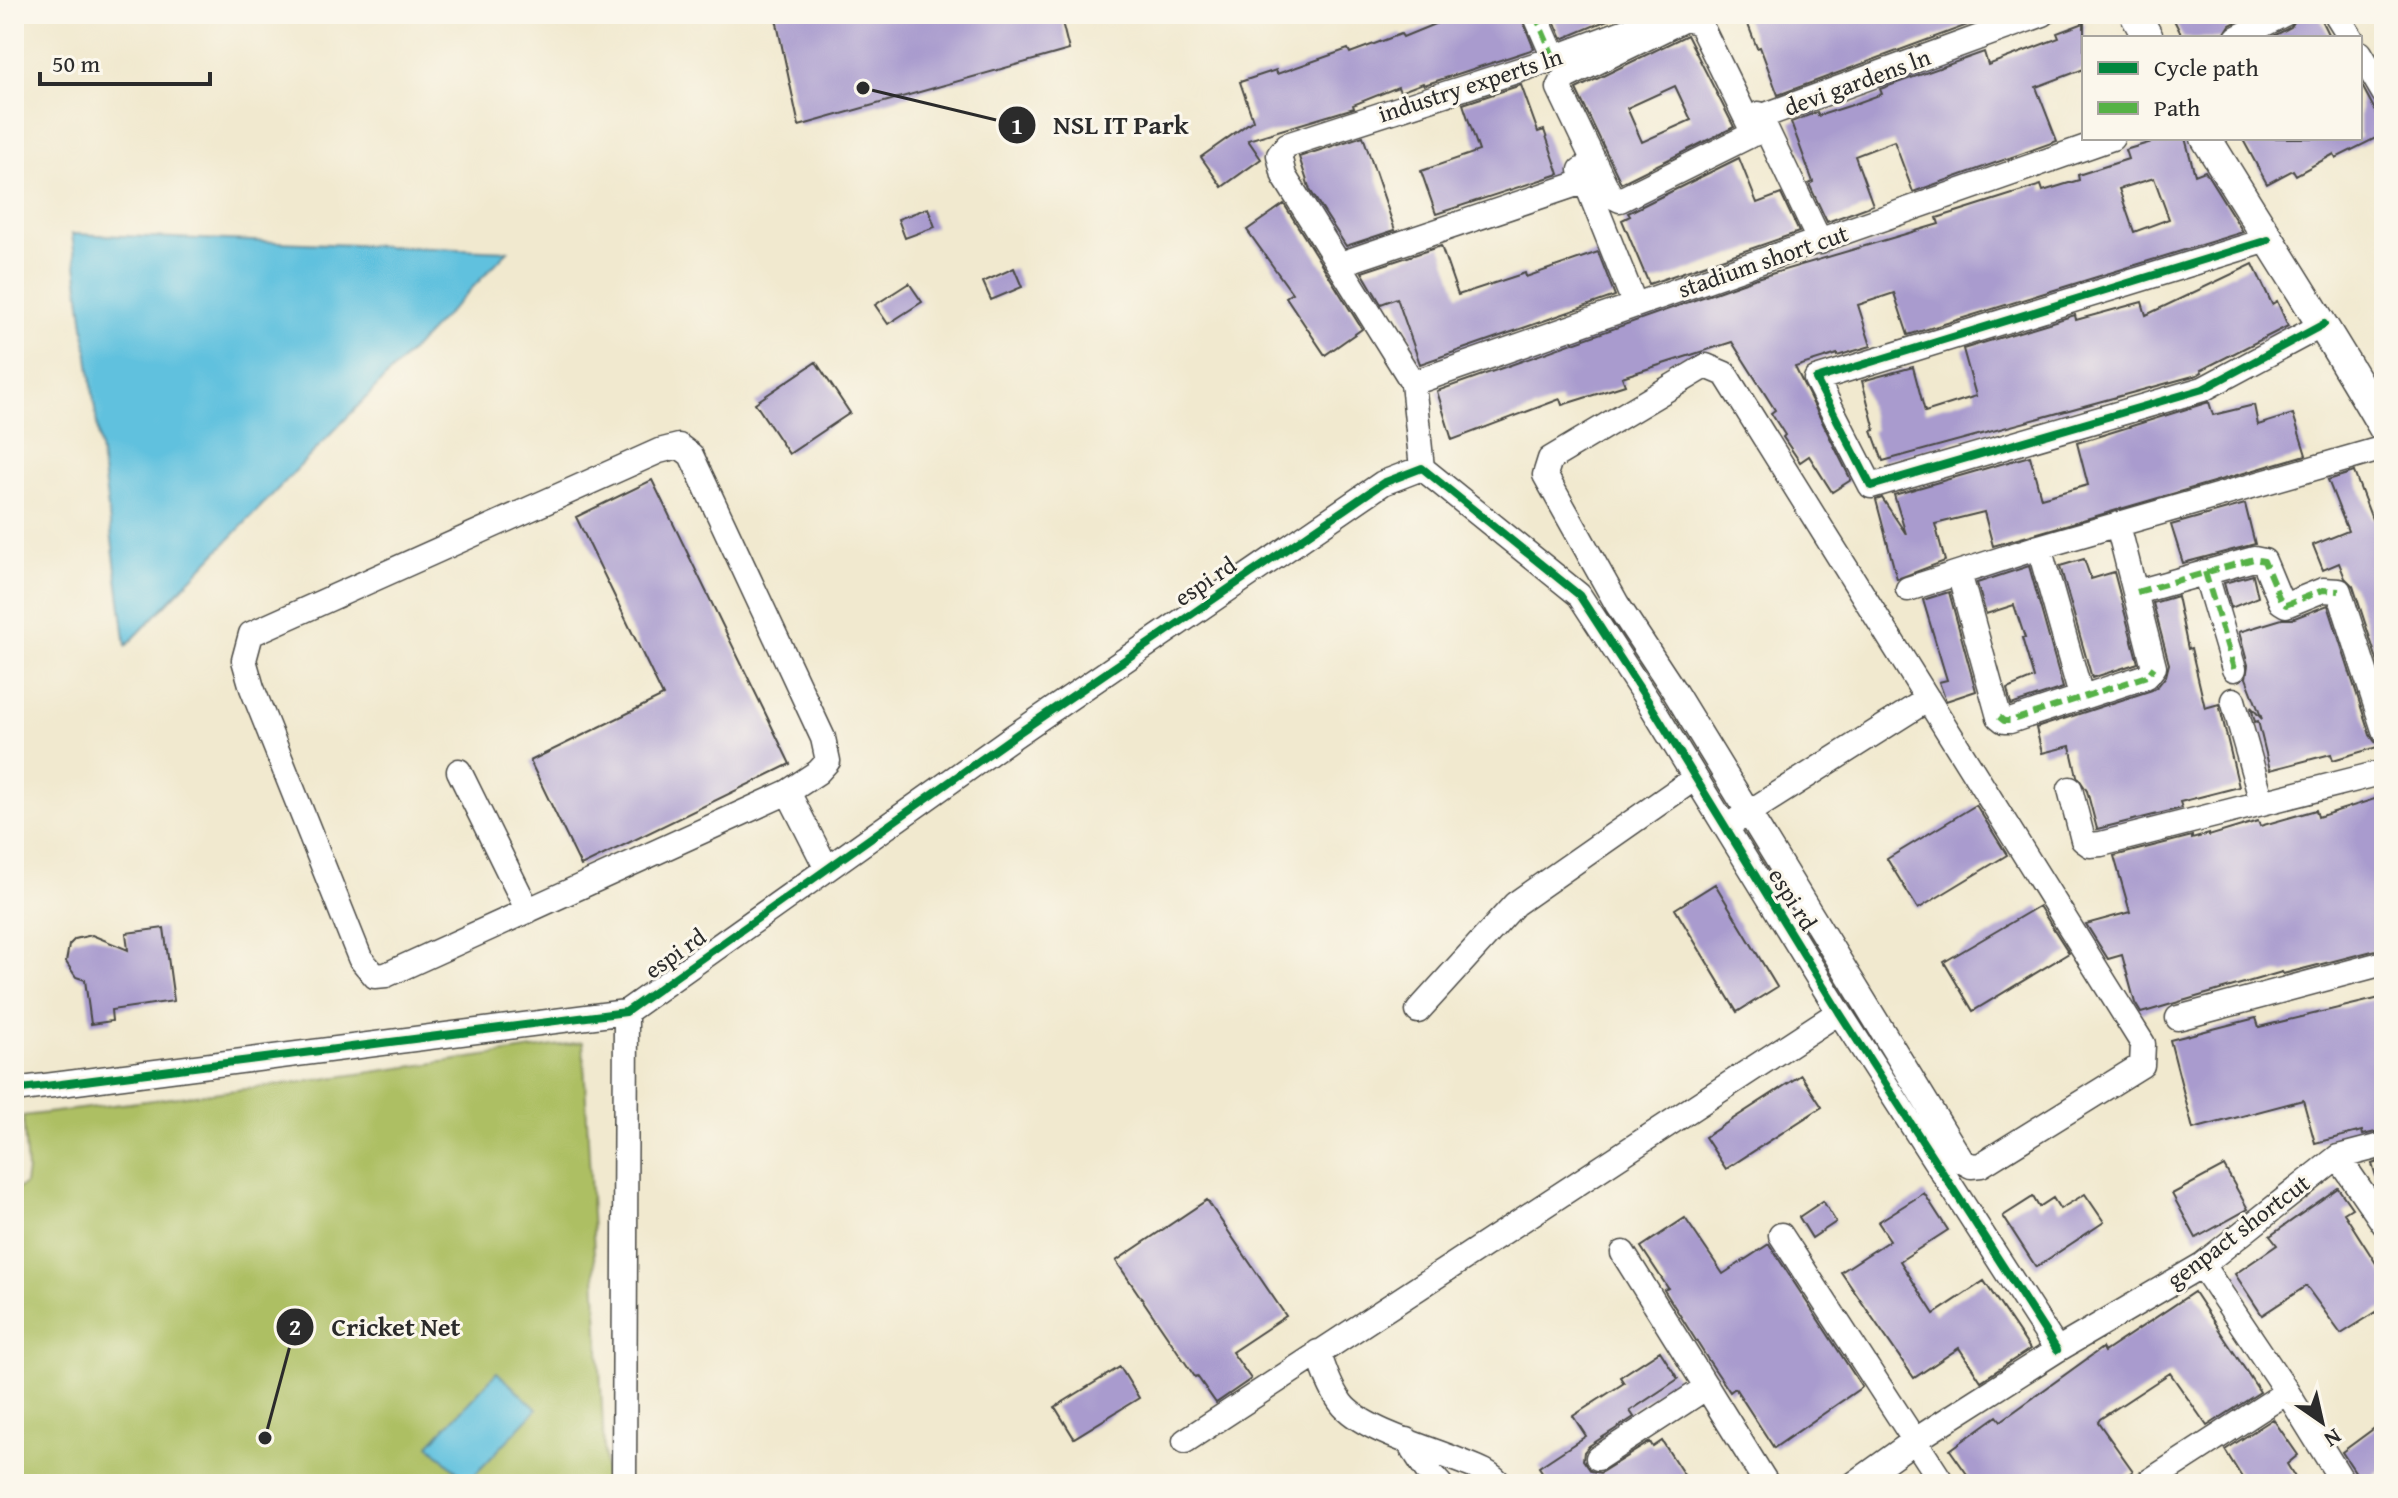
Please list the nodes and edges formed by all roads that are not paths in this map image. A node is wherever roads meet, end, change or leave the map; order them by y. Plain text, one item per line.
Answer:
1 (1535, 14) edge
2 (1671, 14) edge
3 (1711, 14) edge
4 (2043, 14) edge
5 (2135, 14) edge
6 (2284, 14) edge
7 (2336, 14) edge
8 (2147, 36) edge
9 (2241, 36) edge
10 (2350, 36) edge
11 (2362, 56) edge
12 (1546, 61) junction
13 (2384, 93) edge
14 (1760, 126) junction
15 (2106, 140) edge
16 (2207, 140) edge
17 (1586, 181) junction
18 (1606, 204) junction
19 (2268, 240) junction
20 (1820, 242) junction
21 (1340, 264) junction
22 (1635, 305) junction
23 (2324, 324) junction
24 (1413, 383) junction
25 (2384, 428) edge
26 (2384, 448) edge
27 (1422, 468) junction
28 (2118, 525) junction
29 (2039, 547) junction
30 (2205, 572) junction
31 (1959, 573) junction
32 (1908, 589) dead end
33 (2137, 592) junction
34 (1617, 604) junction
35 (1595, 618) junction
36 (2234, 669) dead end
37 (1673, 689) junction
38 (2081, 696) junction
39 (1928, 699) junction
40 (2233, 700) dead end
41 (1650, 704) junction
42 (2384, 730) edge
43 (459, 771) dead end
44 (2384, 772) edge
45 (1695, 778) junction
46 (2070, 789) dead end
47 (788, 792) junction
48 (2262, 802) junction
49 (1749, 813) junction
50 (1725, 827) junction
51 (827, 869) junction
52 (528, 911) junction
53 (1826, 941) junction
54 (1804, 955) junction
55 (2384, 963) edge
56 (1844, 968) junction
57 (1822, 983) junction
58 (1418, 1011) dead end
59 (626, 1012) junction
60 (1839, 1012) junction
61 (2178, 1018) dead end
62 (14, 1090) edge
63 (2384, 1145) edge
64 (2338, 1157) junction
65 (2384, 1224) edge
66 (1781, 1235) dead end
67 (1623, 1253) dead end
68 (2202, 1265) junction
69 (2057, 1350) junction
70 (1318, 1352) junction
71 (1707, 1387) junction
72 (2287, 1392) junction
73 (1407, 1440) junction
74 (1185, 1441) dead end
75 (1914, 1441) junction
76 (1598, 1458) dead end
77 (1497, 1481) edge
78 (624, 1484) edge
79 (1440, 1484) edge
80 (1471, 1484) edge
81 (1767, 1484) edge
82 (1854, 1484) edge
83 (1943, 1484) edge
84 (2145, 1484) edge
85 (2344, 1484) edge

1 - 12 street
2 - 12 street, industry experts ln
3 - 14 street
4 - 14 street, devi gardens ln
5 - 8 street
6 - 9 street
7 - 10 street
11 - 13 street
12 - 17 street
12 - 21 street, industry experts ln
14 - 18 street, devi gardens ln
14 - 18 street
14 - 20 street
15 - 20 street, stadium short cut
16 - 19 street
17 - 18 street
17 - 21 street
18 - 22 street
19 - 23 street
19 - 23 street
20 - 22 street, stadium short cut
21 - 24 street
22 - 24 street, stadium short cut
23 - 25 street
24 - 27 street
26 - 28 street
27 - 35 street, espi rd
27 - 51 street, espi rd
28 - 29 street
28 - 33 street
29 - 31 street
29 - 38 street
30 - 33 street
30 - 36 street
30 - 42 street
31 - 32 street
31 - 38 street
33 - 38 street
34 - 35 street
34 - 37 street
34 - 39 street
35 - 41 street, espi rd
37 - 41 street
37 - 49 street
39 - 49 street
39 - 56 street
40 - 48 street
41 - 45 street, espi rd
43 - 52 street
44 - 48 street
45 - 50 street, espi rd
45 - 58 street
46 - 48 street
47 - 51 street
47 - 52 street
47 - 52 street
49 - 50 street
49 - 53 street
50 - 54 street, espi rd
51 - 59 street, espi rd
53 - 54 street
53 - 56 street
54 - 57 street, espi rd
55 - 61 street
56 - 57 street
57 - 60 street, espi rd
59 - 62 street, espi rd
59 - 78 street
60 - 69 street, espi rd
60 - 70 street
63 - 64 street
64 - 65 street
64 - 68 street, genpact shortcut
66 - 75 street
67 - 71 street
68 - 69 street, genpact shortcut
68 - 72 street
69 - 75 street, genpact shortcut
70 - 73 street
70 - 74 street
71 - 76 street
71 - 81 street
72 - 84 street
72 - 85 street
73 - 77 street
73 - 79 street
75 - 82 street, genpact shortcut
75 - 83 street
77 - 80 street

